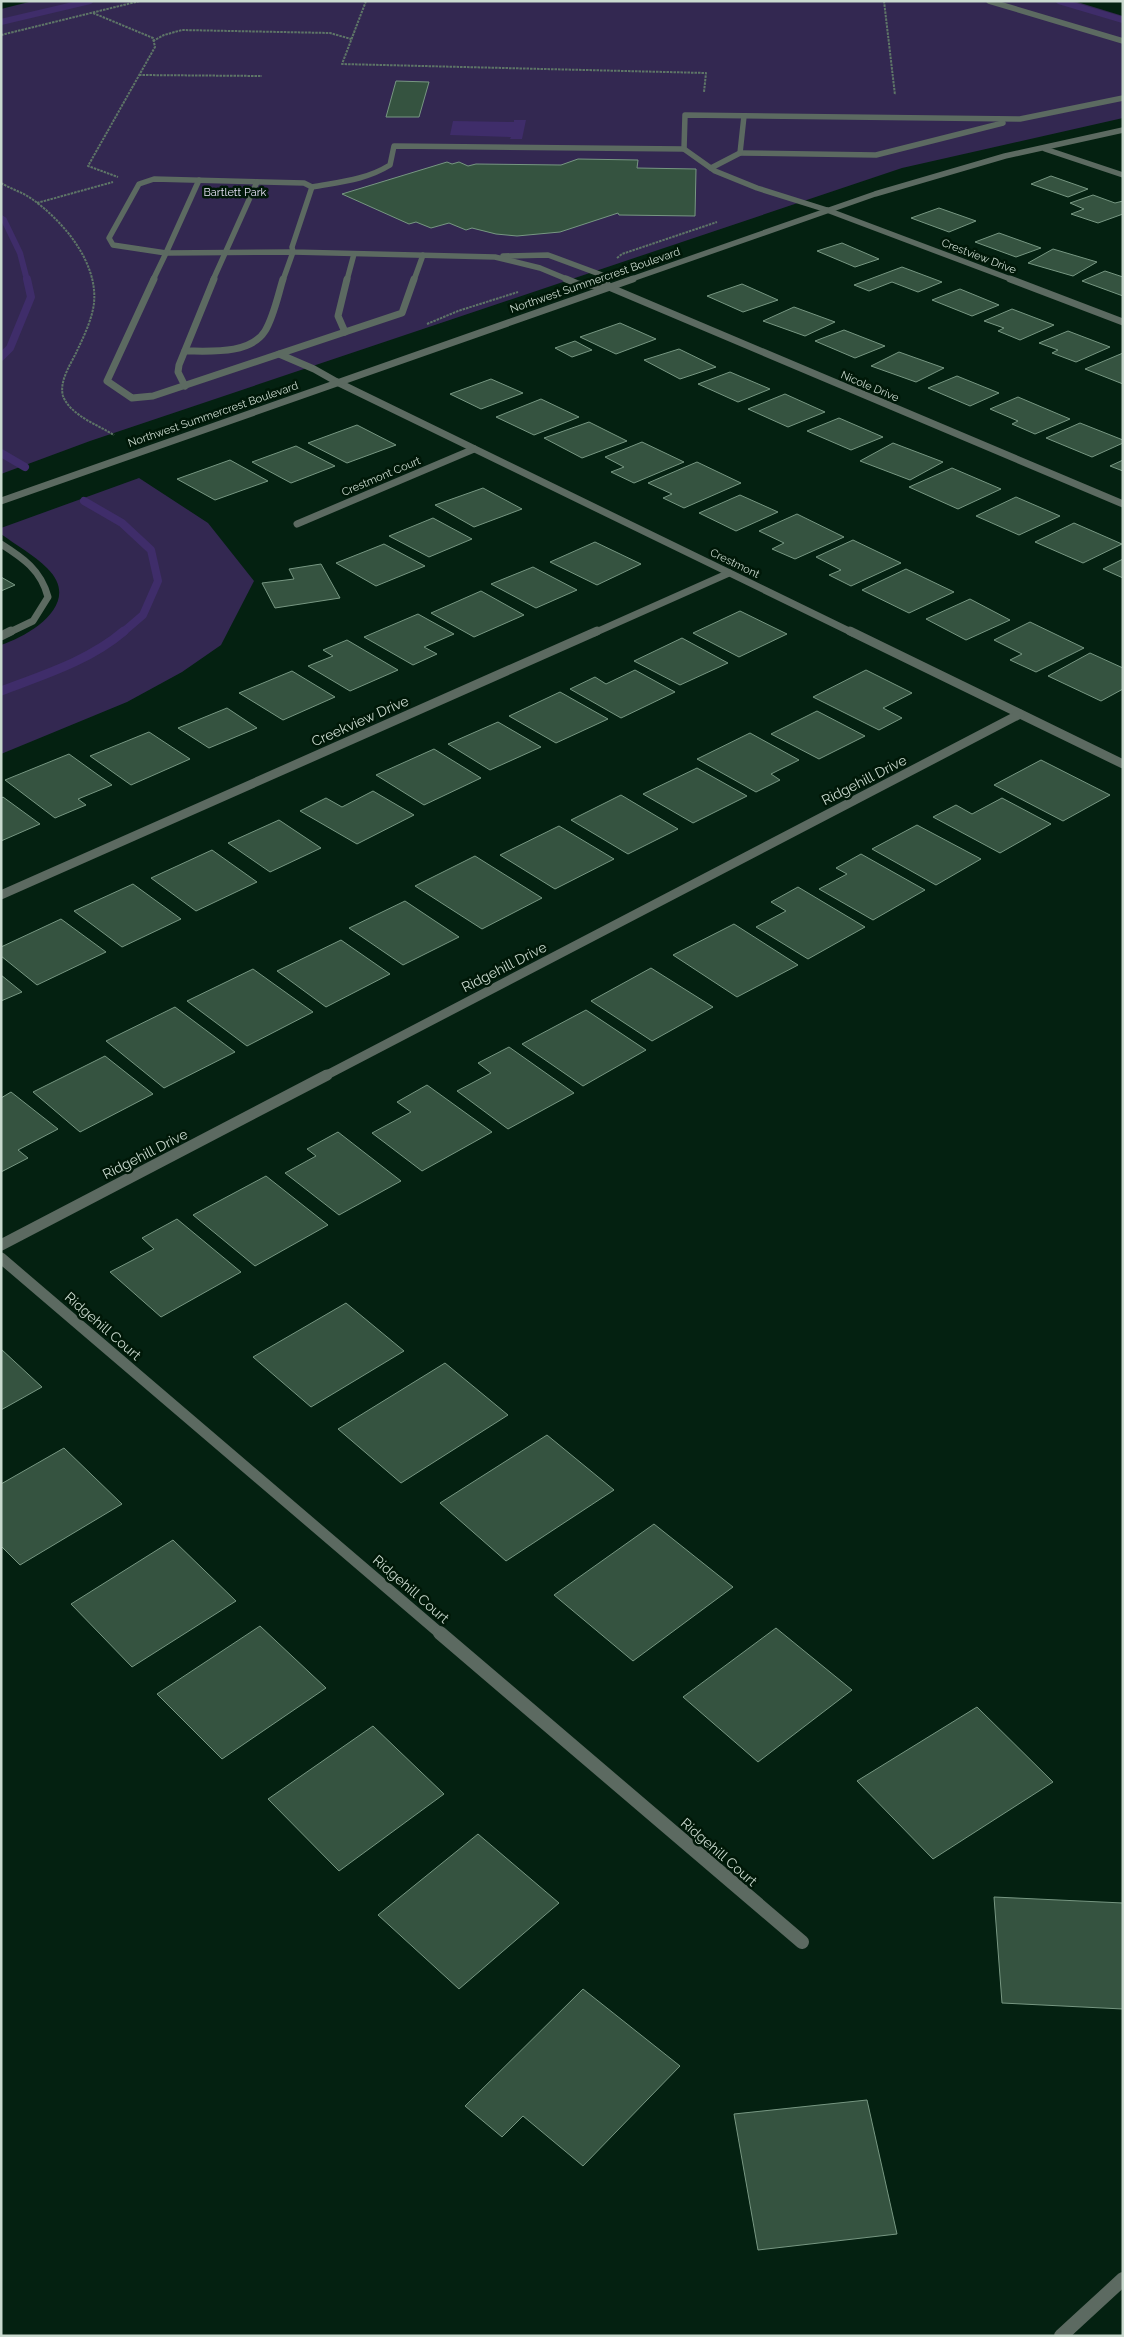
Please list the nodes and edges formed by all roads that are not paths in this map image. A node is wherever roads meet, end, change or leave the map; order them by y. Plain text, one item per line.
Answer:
1 (989, 1) edge
2 (1123, 41) edge
3 (1123, 98) edge
4 (744, 116) junction
5 (1020, 119) junction
6 (1123, 130) edge
7 (1045, 149) junction
8 (684, 150) junction
9 (740, 153) junction
10 (711, 168) junction
11 (1123, 175) edge
12 (199, 180) junction
13 (257, 182) junction
14 (312, 187) junction
15 (828, 210) junction
16 (293, 252) junction
17 (224, 253) junction
18 (166, 254) junction
19 (354, 254) junction
20 (423, 255) junction
21 (495, 257) junction
22 (609, 287) junction
23 (1123, 322) edge
24 (344, 332) junction
25 (185, 351) junction
26 (279, 354) junction
27 (337, 382) junction
28 (184, 386) junction
29 (474, 449) junction
30 (1, 501) edge
31 (1123, 504) edge
32 (297, 524) dead end
33 (1, 544) edge
34 (729, 573) junction
35 (1, 636) edge
36 (1020, 714) junction
37 (1123, 764) edge
38 (1, 895) edge
39 (1, 1245) edge
40 (1, 1258) edge
41 (802, 1942) dead end
42 (1123, 2279) edge
43 (1061, 2336) edge

1 - 2 street
3 - 5 street
4 - 5 street
4 - 8 street
4 - 9 street
5 - 9 street
6 - 7 street, Northwest Summercrest Boulevard
7 - 11 street
7 - 15 street, Northwest Summercrest Boulevard
8 - 10 street, Crestview Drive
8 - 14 street
9 - 10 street
10 - 15 street, Crestview Drive
12 - 13 street
12 - 18 street
12 - 18 street
13 - 14 street
13 - 17 street
14 - 16 street
15 - 22 street, Northwest Summercrest Boulevard
15 - 23 street, Crestview Drive
16 - 17 street
16 - 19 street
16 - 25 street
17 - 18 street
17 - 25 street
18 - 28 street
19 - 20 street
19 - 24 street
20 - 21 street
20 - 24 street
21 - 22 street
21 - 22 street
22 - 27 street, Northwest Summercrest Boulevard
22 - 31 street, Nicole Drive
24 - 26 street
25 - 28 street
26 - 27 street, Crestmont
26 - 28 street
27 - 29 street, Crestmont
27 - 30 street, Northwest Summercrest Boulevard
29 - 32 street, Crestmont Court
29 - 34 street, Crestmont
33 - 35 street
34 - 36 street, Crestmont
34 - 38 street, Creekview Drive
36 - 37 street, Crestmont
36 - 39 street, Ridgehill Drive
40 - 41 street, Ridgehill Court
42 - 43 street

